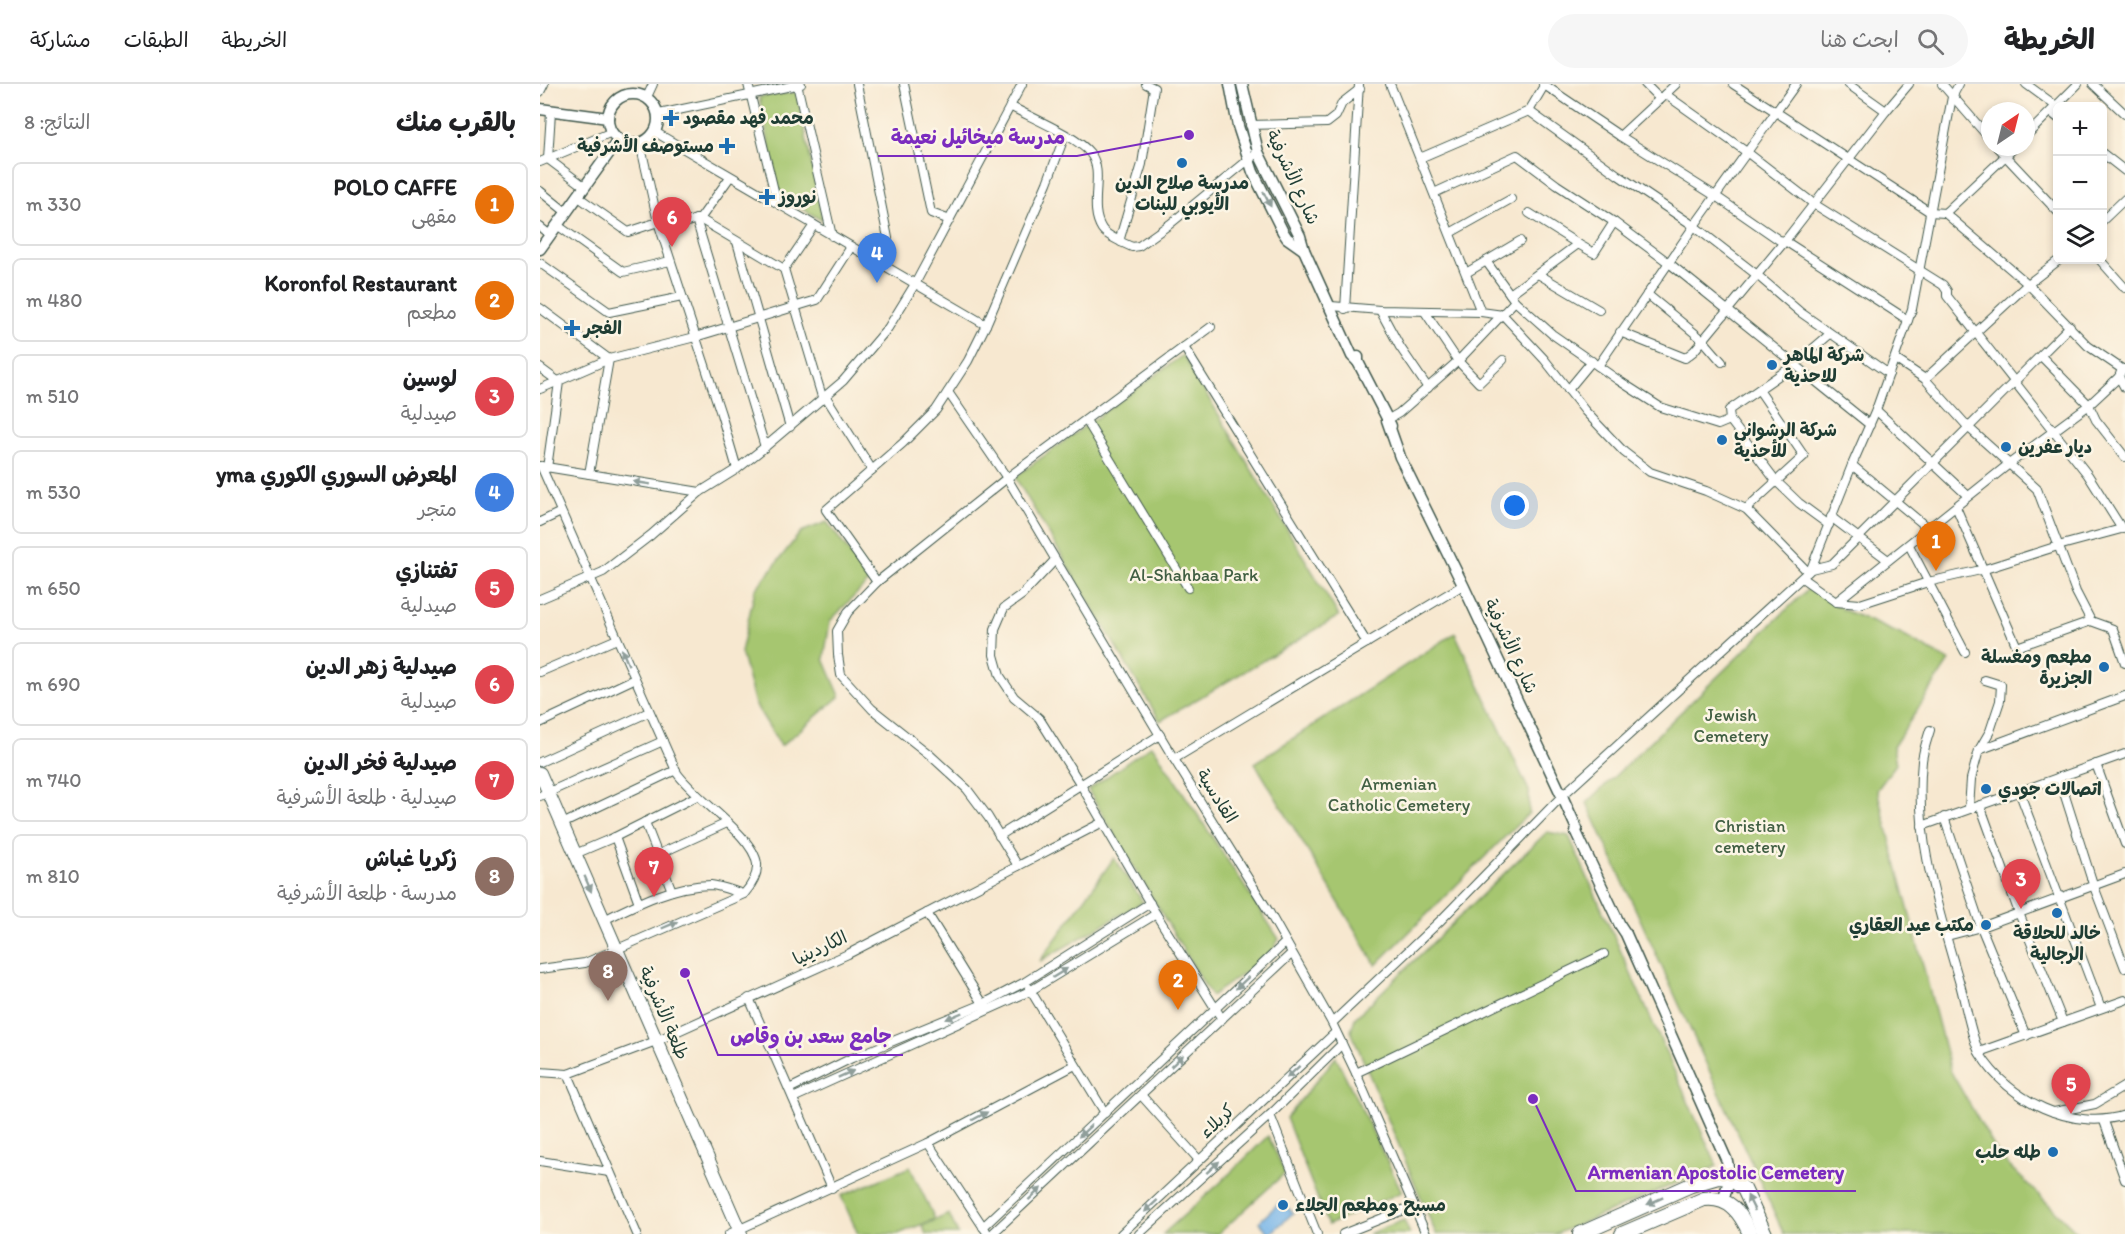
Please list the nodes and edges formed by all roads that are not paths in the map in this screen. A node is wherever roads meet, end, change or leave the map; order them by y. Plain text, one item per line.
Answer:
1 (544, 84) edge
2 (653, 84) edge
3 (748, 84) edge
4 (799, 84) edge
5 (857, 84) edge
6 (904, 84) edge
7 (1022, 84) edge
8 (1230, 84) edge
9 (1242, 84) edge
10 (1390, 84) edge
11 (1645, 84) edge
12 (1676, 84) edge
13 (1733, 84) edge
14 (1796, 84) edge
15 (1848, 84) edge
16 (1909, 84) edge
17 (1942, 84) edge
18 (1959, 84) edge
19 (2026, 84) edge
20 (2078, 84) edge
21 (2093, 84) edge
22 (1153, 85) edge
23 (1544, 85) edge
24 (1360, 87) edge
25 (540, 92) edge
26 (751, 94) junction
27 (1662, 96) junction
28 (646, 97) junction
29 (1953, 97) junction
30 (2060, 102) edge
31 (2053, 104) edge
32 (1010, 106) junction
33 (2053, 109) edge
34 (546, 110) edge
35 (1529, 111) junction
36 (1886, 111) junction
37 (1776, 112) junction
38 (659, 114) junction
39 (2125, 114) edge
40 (608, 118) junction
41 (1250, 125) junction
42 (2035, 127) edge
43 (1981, 129) edge
44 (655, 132) junction
45 (615, 135) junction
46 (1065, 135) junction
47 (1620, 136) junction
48 (640, 143) junction
49 (1258, 152) junction
50 (1748, 153) junction
51 (2006, 156) joint
52 (2107, 156) edge
53 (1420, 158) junction
54 (1849, 159) junction
55 (544, 160) edge
56 (1249, 160) junction
57 (2125, 171) edge
58 (730, 177) junction
59 (584, 186) junction
60 (540, 191) edge
61 (1434, 193) junction
62 (577, 196) junction
63 (1717, 197) junction
64 (1511, 199) dead end
65 (2125, 199) edge
66 (777, 203) junction
67 (1814, 204) junction
68 (2055, 210) edge
69 (566, 212) junction
70 (1930, 212) junction
71 (1529, 213) dead end
72 (1945, 213) junction
73 (2107, 216) edge
74 (698, 219) junction
75 (950, 220) junction
76 (1614, 222) junction
77 (557, 225) junction
78 (814, 225) junction
79 (1694, 226) junction
80 (540, 227) edge
81 (660, 227) junction
82 (1450, 233) junction
83 (550, 235) junction
84 (832, 236) junction
85 (737, 242) junction
86 (1121, 242) junction
87 (1520, 242) dead end
88 (1785, 242) junction
89 (1578, 243) junction
90 (851, 247) junction
91 (540, 249) edge
92 (1304, 250) junction
93 (874, 260) junction
94 (670, 261) junction
95 (1486, 261) junction
96 (540, 263) edge
97 (1669, 263) junction
98 (2053, 264) edge
99 (2104, 264) edge
100 (784, 269) junction
101 (1919, 269) junction
102 (1466, 273) junction
103 (1539, 274) junction
104 (1757, 274) junction
105 (915, 284) junction
106 (2028, 284) junction
107 (2125, 288) edge
108 (1647, 294) junction
109 (682, 297) junction
110 (1513, 297) junction
111 (795, 306) junction
112 (1331, 306) junction
113 (540, 308) edge
114 (1345, 309) junction
115 (1380, 310) junction
116 (1599, 310) dead end
117 (1727, 310) junction
118 (1425, 312) junction
119 (1482, 312) junction
120 (1503, 315) junction
121 (759, 316) junction
122 (1908, 320) junction
123 (986, 326) junction
124 (2070, 326) junction
125 (727, 327) junction
126 (1211, 327) dead end
127 (1620, 332) junction
128 (1977, 332) junction
129 (1830, 334) junction
130 (695, 337) junction
131 (1703, 340) junction
132 (1184, 347) junction
133 (2041, 356) junction
134 (609, 359) junction
135 (1895, 359) junction
136 (1503, 360) dead end
137 (1458, 361) junction
138 (1722, 362) dead end
139 (1595, 364) junction
140 (1794, 365) junction
141 (540, 368) edge
142 (2122, 372) edge
143 (1889, 374) junction
144 (1925, 380) junction
145 (2016, 381) junction
146 (559, 382) junction
147 (1428, 388) junction
148 (2125, 388) edge
149 (540, 389) edge
150 (1568, 390) junction
151 (1759, 390) junction
152 (948, 392) junction
153 (824, 399) junction
154 (2089, 405) junction
155 (1876, 410) junction
156 (1086, 420) junction
157 (1387, 420) junction
158 (1730, 420) junction
159 (1870, 424) junction
160 (790, 427) junction
161 (1969, 428) junction
162 (2052, 432) junction
163 (765, 447) junction
164 (2125, 457) edge
165 (1934, 463) junction
166 (2008, 464) junction
167 (1852, 465) junction
168 (542, 467) edge
169 (737, 469) junction
170 (872, 470) junction
171 (589, 474) junction
172 (1007, 478) junction
173 (1776, 481) junction
174 (700, 492) junction
175 (1968, 496) junction
176 (1896, 500) junction
177 (1956, 507) junction
178 (1746, 510) junction
179 (561, 512) junction
180 (1830, 521) junction
181 (540, 522) edge
182 (1929, 529) junction
183 (2124, 529) edge
184 (1859, 537) junction
185 (1909, 544) junction
186 (2058, 546) junction
187 (1055, 560) junction
188 (1888, 560) junction
189 (1985, 569) junction
190 (1807, 573) junction
191 (590, 578) junction
192 (877, 582) junction
193 (1928, 582) junction
194 (1463, 585) junction
195 (1188, 588) dead end
196 (540, 599) edge
197 (1836, 602) junction
198 (2091, 621) junction
199 (617, 639) junction
200 (1367, 643) junction
201 (1965, 652) dead end
202 (2125, 663) edge
203 (540, 672) edge
204 (634, 679) junction
205 (1985, 680) dead end
206 (2125, 696) edge
207 (650, 712) junction
208 (540, 723) edge
209 (1930, 730) dead end
210 (1160, 735) junction
211 (663, 741) junction
212 (1979, 750) junction
213 (2125, 754) edge
214 (1174, 759) junction
215 (540, 762) edge
216 (2096, 764) junction
217 (676, 770) junction
218 (540, 773) edge
219 (2059, 777) junction
220 (1081, 785) junction
221 (2019, 791) junction
222 (544, 795) edge
223 (697, 796) junction
224 (1562, 796) junction
225 (1980, 805) junction
226 (1969, 808) junction
227 (1944, 817) junction
228 (645, 822) junction
229 (1102, 822) junction
230 (727, 823) junction
231 (562, 824) junction
232 (1922, 826) junction
233 (999, 836) junction
234 (615, 837) junction
235 (2125, 844) edge
236 (575, 854) junction
237 (659, 854) junction
238 (1018, 866) junction
239 (2125, 874) edge
240 (2093, 884) junction
241 (672, 891) junction
242 (744, 894) junction
243 (2058, 900) junction
244 (639, 903) junction
245 (1150, 903) junction
246 (927, 913) junction
247 (2019, 913) junction
248 (1156, 914) junction
249 (604, 920) junction
250 (1981, 927) junction
251 (1947, 936) junction
252 (1285, 943) junction
253 (616, 948) junction
254 (1291, 954) junction
255 (1604, 954) dead end
256 (2125, 968) edge
257 (540, 969) edge
258 (1025, 982) junction
259 (1030, 991) junction
260 (749, 998) junction
261 (2125, 1000) edge
262 (985, 1007) junction
263 (2101, 1008) junction
264 (1215, 1009) junction
265 (1222, 1019) junction
266 (2063, 1022) junction
267 (1334, 1028) junction
268 (2026, 1036) junction
269 (656, 1041) junction
270 (1342, 1044) junction
271 (1979, 1052) junction
272 (1075, 1065) junction
273 (540, 1072) edge
274 (1356, 1073) junction
275 (567, 1074) junction
276 (2125, 1086) edge
277 (791, 1094) junction
278 (1141, 1095) junction
279 (2054, 1112) junction
280 (1105, 1113) junction
281 (1270, 1115) junction
282 (2125, 1115) edge
283 (2104, 1120) junction
284 (928, 1143) junction
285 (1199, 1160) junction
286 (540, 1161) edge
287 (609, 1172) junction
288 (1730, 1178) junction
289 (2125, 1180) edge
290 (832, 1188) junction
291 (1723, 1200) junction
292 (1413, 1206) junction
293 (1748, 1228) edge
294 (736, 1232) edge
295 (988, 1232) edge
296 (637, 1234) edge
297 (1120, 1234) edge
298 (1139, 1234) edge
299 (1317, 1234) edge
300 (1343, 1234) edge
301 (1426, 1234) edge
302 (1580, 1234) edge
303 (1622, 1234) edge
304 (1765, 1234) edge

1 - 25 street
2 - 28 street
3 - 26 street
4 - 26 street
4 - 84 street
5 - 93 street
6 - 75 street
7 - 32 street
8 - 56 street, شارع الأشرفية
9 - 41 street, شارع الأشرفية
10 - 53 street
11 - 27 street
12 - 27 street
13 - 37 street
14 - 37 street
15 - 36 street
16 - 36 street
17 - 29 street
18 - 29 street
19 - 31 street
20 - 30 street
21 - 39 street
22 - 86 street
23 - 35 street
23 - 47 street
24 - 41 street
24 - 114 street
26 - 38 street
26 - 66 street
27 - 47 street
27 - 50 street
28 - 38 street
28 - 40 street
29 - 43 street
29 - 70 street
32 - 46 street
32 - 75 street
33 - 42 street
34 - 40 street
34 - 55 street
35 - 53 street
35 - 79 street
36 - 54 street
37 - 50 street
37 - 54 street
38 - 44 street
40 - 45 street
41 - 49 street, شارع الأشرفية
44 - 48 street
44 - 58 street
45 - 48 street
45 - 55 street
45 - 59 street
46 - 86 street
46 - 123 street
47 - 63 street
48 - 81 street
49 - 56 street
49 - 92 street, شارع الأشرفية
50 - 63 street
50 - 67 street
51 - 68 street
51 - 72 street
52 - 57 street
53 - 61 street
54 - 67 street
54 - 70 street
55 - 59 street
56 - 86 street
56 -> 92 street, شارع الأشرفية
58 - 66 street
58 - 74 street
59 - 62 street
60 - 69 street
61 - 76 street
61 - 82 street
62 - 69 street
62 - 81 street
63 - 79 street
63 - 88 street
64 - 82 street
65 - 73 street
66 - 78 street
67 - 88 street
67 - 101 street
69 - 77 street
70 - 72 street
70 - 101 street
71 - 89 street
72 - 106 street
74 - 81 street
74 - 85 street
74 - 125 street
75 - 105 street
76 - 89 street
76 - 97 street
77 - 83 street
77 - 94 street
78 - 84 street
78 - 100 street
79 - 97 street
79 - 104 street
80 - 83 street
81 - 94 street
82 - 102 street
83 - 91 street
84 - 90 street
85 - 100 street
85 - 121 street
87 - 95 street
88 - 104 street
88 - 122 street
89 - 103 street
90 - 93 street
90 - 111 street
92 - 112 street, شارع الأشرفية
93 - 105 street
94 - 109 street
95 - 102 street
95 - 110 street
96 - 109 street
97 - 108 street
97 - 117 street
98 - 106 street
99 - 107 street
100 - 111 street
101 - 122 street
101 - 128 street
102 - 119 street
103 - 110 street
103 - 116 street
104 - 117 street
104 - 129 street
105 - 123 street
105 - 153 street
106 - 124 street
106 - 128 street
108 - 127 street
108 - 131 street
109 - 130 street
110 - 120 street
110 - 139 street
111 - 121 street
111 - 153 street
112 - 114 street
112 - 157 street, شارع الأشرفية
113 - 134 street
114 - 115 street
115 - 118 street
115 - 147 street
117 - 131 street
117 - 140 street
118 - 119 street
118 - 137 street
119 - 120 street
120 - 137 street
120 - 150 street
121 - 125 street
121 - 160 street
122 - 135 street
123 - 152 street
124 - 133 street
124 - 142 street
125 - 130 street
125 - 163 street
126 - 132 street
127 - 131 street
127 - 139 street
128 - 144 street
128 - 145 street
129 - 140 street
129 - 143 street
130 - 134 street
130 - 169 street
131 - 138 street
132 - 156 street
132 - 200 street
133 - 145 street
133 - 154 street
134 - 146 street
134 - 171 street
135 - 143 street
135 - 144 street
136 - 137 street
137 - 147 street
139 - 150 street
139 - 158 street
140 - 151 street
140 - 159 street
141 - 146 street
142 - 148 street
142 - 154 street
143 - 155 street
144 - 161 street
145 - 161 street
145 - 162 street
146 - 149 street
146 - 168 street
147 - 157 street
150 - 178 street
151 - 158 street
151 - 173 street
152 - 170 street
152 - 172 street, القادسية
153 - 160 street
153 - 170 street
154 - 162 street
154 - 164 street
155 - 159 street
155 - 165 street
156 - 172 street
156 - 195 street
157 - 194 street, شارع الأشرفية
158 - 173 street
159 - 167 street
160 - 163 street
161 - 165 street
161 - 166 street
162 - 166 street
162 - 183 street
163 - 169 street
165 - 175 street
165 - 176 street
166 - 175 street
166 - 186 street
167 - 176 street
167 - 180 street
168 - 171 street
168 - 179 street
169 - 174 street
170 - 192 street
174 -> 171 street
172 - 187 street, القادسية
172 - 192 street
173 - 178 street
173 - 180 street
174 - 191 street
175 - 177 street
176 - 182 street
176 - 184 street
177 - 182 street
177 - 189 street
178 - 190 street
179 - 181 street
179 - 191 street
180 - 184 street
180 - 190 street
182 - 185 street
183 - 186 street
184 - 188 street
184 - 190 street
185 - 188 street
185 - 193 street
186 - 189 street
186 - 198 street
187 - 210 street, القادسية
187 - 220 street
188 - 197 street
189 - 193 street
189 - 198 street
190 - 197 street
190 - 224 street, كربلاء
191 - 196 street
191 - 199 street
192 - 233 street
193 - 197 street
193 - 201 street
194 - 200 street
194 - 224 street, شارع الأشرفية
198 - 202 street
199 - 203 street
204 -> 199 street
200 - 214 street
204 - 207 street
204 - 208 street
205 - 212 street
206 - 212 street
207 - 211 street
207 - 215 street
209 - 232 street
210 - 214 street, القادسية
210 - 220 street
211 - 217 street
211 - 222 street
212 - 226 street
213 - 216 street
214 - 252 street, القادسية
216 - 219 street
216 - 235 street
217 - 223 street
217 - 231 street
218 - 222 main road, طلعة الأشرفية
219 - 221 street
219 - 240 street
220 - 229 street
220 - 233 street
221 - 225 street
221 - 243 street
222 - 231 main road, طلعة الأشرفية
223 - 228 street
223 - 230 street
224 - 267 street, كربلاء
224 - 288 street, شارع الأشرفية
225 - 226 street
225 - 247 street
226 - 227 street
227 - 232 street
227 - 250 street
228 - 234 street
228 - 237 street
229 - 238 street, الكاردينيا
229 - 245 street
230 - 237 street
230 - 242 street
231 - 236 main road, طلعة الأشرفية
232 - 251 street
233 - 238 street
234 - 236 street
234 - 244 street
236 -> 249 main road, طلعة الأشرفية
237 - 241 street
238 - 246 street, الكاردينيا
239 - 240 street
240 - 243 street
240 - 256 street
241 - 242 street
241 - 244 street
253 -> 242 street
243 - 247 street
243 - 263 street
244 - 249 street
245 - 248 street
245 - 258 street
246 - 260 street, الكاردينيا
246 - 262 street
247 - 250 street
247 - 266 street
259 -> 248 street
248 - 264 street
249 - 253 main road, طلعة الأشرفية
250 - 251 street
250 - 268 street
251 - 271 street
252 - 254 street, القادسية
252 -> 264 street
253 - 257 street
253 - 269 main road, طلعة الأشرفية
254 - 265 street
254 - 267 street, القادسية
255 - 274 street
258 - 259 street
258 - 262 street
259 - 262 street
259 - 272 street
260 - 269 street, الكاردينيا
260 - 277 street
261 - 263 street
262 - 277 street
263 - 266 street
264 - 265 street
264 - 280 street
278 -> 265 street
266 - 268 street
267 - 270 street, القادسية
267 -> 285 street, كربلاء
268 - 271 street
269 - 275 street, الكاردينيا
269 - 294 main road, طلعة الأشرفية
270 - 274 street, القادسية
270 - 281 street, كربلاء
271 - 279 street
272 - 280 street
284 -> 272 street
273 - 275 street, الكاردينيا
274 - 292 street, القادسية
275 - 287 street
276 - 279 street
277 - 290 street
278 - 285 street
295 -> 278 street
279 - 283 street
280 -> 295 street
298 -> 281 street, كربلاء
281 - 299 street
282 - 283 street
283 - 289 street
284 - 290 street
284 - 295 street
285 -> 297 street, كربلاء
286 - 287 street
287 - 296 street
288 - 291 street
288 -> 302 main road
304 -> 288 main road, شارع الأشرفية
290 - 294 street
291 - 293 main road
291 - 303 main road
292 - 300 street
292 - 301 street, القادسية

